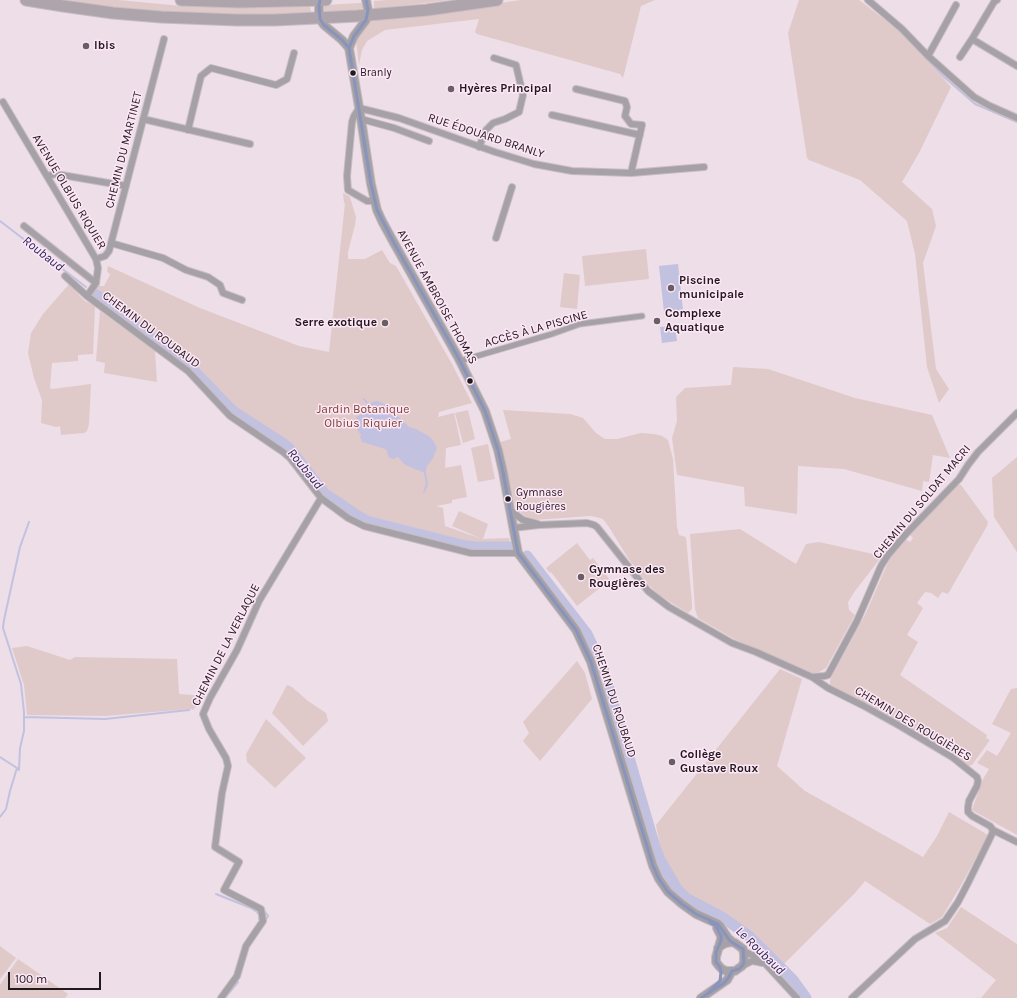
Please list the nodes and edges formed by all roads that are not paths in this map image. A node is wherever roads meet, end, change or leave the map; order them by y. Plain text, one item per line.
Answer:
1 (26, 0) edge
2 (181, 0) edge
3 (320, 0) edge
4 (326, 0) edge
5 (366, 0) edge
6 (497, 0) edge
7 (868, 0) edge
8 (997, 0) edge
9 (956, 5) dead end
10 (367, 15) junction
11 (320, 18) junction
12 (972, 38) junction
13 (164, 39) dead end
14 (349, 48) junction
15 (294, 53) dead end
16 (928, 56) junction
17 (960, 57) dead end
18 (494, 58) dead end
19 (1017, 66) edge
20 (576, 89) dead end
21 (3, 102) dead end
22 (359, 108) junction
23 (552, 115) dead end
24 (1017, 118) edge
25 (143, 119) junction
26 (361, 119) junction
27 (188, 130) junction
28 (640, 135) junction
29 (429, 141) dead end
30 (250, 144) dead end
31 (479, 147) junction
32 (704, 167) dead end
33 (632, 174) junction
34 (47, 176) junction
35 (126, 186) junction
36 (512, 187) dead end
37 (374, 200) junction
38 (24, 226) dead end
39 (496, 238) dead end
40 (111, 243) junction
41 (96, 259) junction
42 (65, 276) dead end
43 (96, 283) junction
44 (87, 296) junction
45 (242, 300) dead end
46 (642, 316) dead end
47 (460, 361) junction
48 (1017, 413) edge
49 (321, 498) junction
50 (510, 510) junction
51 (522, 520) junction
52 (539, 525) junction
53 (513, 526) junction
54 (518, 553) junction
55 (812, 677) junction
56 (993, 830) junction
57 (1017, 842) edge
58 (706, 919) junction
59 (734, 943) junction
60 (718, 948) junction
61 (743, 950) junction
62 (742, 966) junction
63 (720, 967) junction
64 (768, 967) junction
65 (732, 971) junction
66 (711, 991) junction
67 (221, 998) edge
68 (701, 998) edge
69 (797, 998) edge
70 (852, 998) edge

1 - 11 highway
2 - 3 highway
3 - 4 highway
3 - 11 street
5 - 10 street
6 - 10 highway
7 - 16 street
8 - 12 street
9 - 16 street
10 - 11 highway
10 - 14 street
11 - 14 street
12 - 17 street
12 - 19 street
13 - 25 street, CHEMIN DU MARTINET
14 - 22 street, AVENUE AMBROISE THOMAS
15 - 27 street
16 - 24 street
18 - 31 street
20 - 28 street
21 - 34 street, AVENUE OLBIUS RIQUIER
22 - 26 street, AVENUE AMBROISE THOMAS
22 - 31 street, RUE ÉDOUARD BRANLY
22 - 37 street
23 - 28 street
25 - 27 street
25 - 35 street, CHEMIN DU MARTINET
26 - 29 street
26 - 37 street, AVENUE AMBROISE THOMAS
27 - 30 street
28 - 33 street
31 - 33 street, RUE ÉDOUARD BRANLY
32 - 33 street, RUE ÉDOUARD BRANLY
34 - 35 street
34 - 41 street, AVENUE OLBIUS RIQUIER
35 - 40 street, CHEMIN DU MARTINET
36 - 39 street
37 - 47 street, AVENUE AMBROISE THOMAS
38 - 43 street
40 - 41 street, CHEMIN DU MARTINET
40 - 45 street
41 - 43 street, AVENUE OLBIUS RIQUIER
42 - 44 street, CHEMIN DU ROUBAUD
43 - 44 street
44 - 49 street, CHEMIN DU ROUBAUD
46 - 47 street, ACCÈS À LA PISCINE
47 - 50 street, AVENUE AMBROISE THOMAS
48 - 55 street, CHEMIN DU SOLDAT MACRI
49 - 54 street, CHEMIN DU ROUBAUD
49 - 67 street, CHEMIN DE LA VERLAQUE
50 - 51 street
50 - 53 street, AVENUE AMBROISE THOMAS
51 - 52 street
51 - 53 street
52 - 53 street
52 - 55 street
53 - 54 street, AVENUE AMBROISE THOMAS
54 - 58 street, CHEMIN DU ROUBAUD
55 - 56 street, CHEMIN DES ROUGIÈRES
56 - 57 street
56 - 70 street
58 - 59 street, CHEMIN DU ROUBAUD
58 - 60 street, CHEMIN DU ROUBAUD
59 - 60 street
59 - 61 street
60 - 63 street
61 - 62 street
61 - 64 street
62 - 64 street
62 - 65 street
63 - 65 street
63 - 66 street
64 - 69 street
65 - 66 street
66 - 68 street

